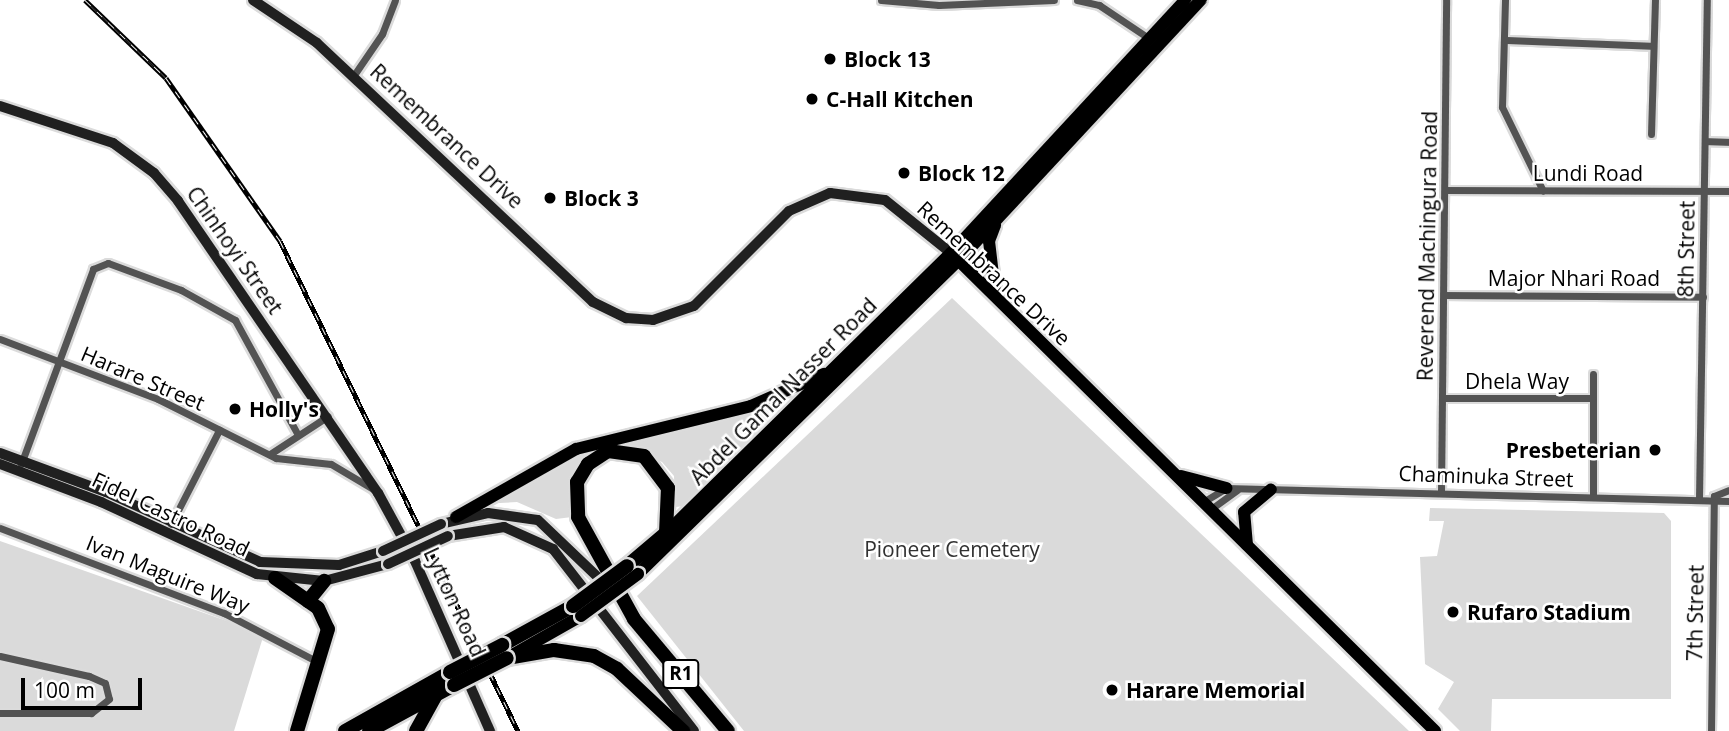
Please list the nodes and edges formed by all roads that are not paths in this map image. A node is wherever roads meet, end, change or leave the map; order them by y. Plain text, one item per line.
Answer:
1 (253, 0) edge
2 (395, 0) edge
3 (881, 0) edge
4 (1054, 0) edge
5 (1077, 0) edge
6 (1185, 0) edge
7 (1201, 0) edge
8 (1447, 0) edge
9 (1505, 0) edge
10 (1655, 0) edge
11 (1707, 0) edge
12 (1504, 40) junction
13 (1156, 44) junction
14 (1653, 46) junction
15 (354, 75) junction
16 (0, 106) edge
17 (1651, 134) dead end
18 (1706, 141) junction
19 (1729, 142) edge
20 (1447, 190) junction
21 (1543, 191) junction
22 (1704, 191) junction
23 (1729, 191) edge
24 (998, 218) junction
25 (955, 256) junction
26 (995, 293) junction
27 (1445, 295) junction
28 (1703, 297) junction
29 (0, 339) edge
30 (58, 361) junction
31 (832, 371) junction
32 (1593, 374) dead end
33 (1442, 398) junction
34 (1592, 398) junction
35 (328, 415) junction
36 (219, 430) junction
37 (298, 436) junction
38 (0, 453) edge
39 (270, 454) junction
40 (0, 464) edge
41 (20, 467) junction
42 (1177, 475) junction
43 (1226, 488) junction
44 (1241, 489) junction
45 (1272, 489) junction
46 (1729, 490) edge
47 (1441, 492) junction
48 (378, 493) junction
49 (1714, 496) junction
50 (1593, 497) junction
51 (1699, 498) junction
52 (1729, 501) edge
53 (1207, 505) junction
54 (456, 517) junction
55 (172, 523) junction
56 (0, 528) edge
57 (666, 533) junction
58 (166, 534) junction
59 (1249, 548) junction
60 (633, 570) junction
61 (275, 578) junction
62 (324, 581) junction
63 (309, 601) junction
64 (634, 619) junction
65 (507, 653) junction
66 (0, 656) edge
67 (318, 663) junction
68 (452, 678) junction
69 (438, 693) junction
70 (0, 713) edge
71 (297, 731) edge
72 (345, 731) edge
73 (369, 731) edge
74 (416, 731) edge
75 (490, 731) edge
76 (683, 731) edge
77 (694, 731) edge
78 (727, 731) edge
79 (1435, 731) edge
80 (1711, 731) edge

1 - 15 street, Remembrance Drive
2 - 15 street
3 - 4 street
5 - 13 street
6 - 13 main road, Abdel Gamal Nasser Road
7 - 13 main road, Abdel Gamal Nasser Road
8 - 20 street, Reverend Machingura Road
9 - 12 street
10 - 14 street
11 - 18 street, 8th Street
12 - 14 street
12 - 21 street
13 - 24 main road, Abdel Gamal Nasser Road
13 - 25 main road, Abdel Gamal Nasser Road
14 - 17 street
15 - 25 street, Remembrance Drive
16 - 35 street, Chinhoyi Street
18 - 19 street
18 - 22 street, 8th Street
20 - 21 street, Lundi Road
20 - 27 street, Reverend Machingura Road
21 - 22 street, Lundi Road
22 - 23 street, Lundi Road
22 - 28 street, 8th Street
24 - 25 main road, Abdel Gamal Nasser Road
24 - 26 main road
25 - 26 main road, Remembrance Drive
25 - 31 main road, Abdel Gamal Nasser Road
25 - 60 main road, Abdel Gamal Nasser Road
26 - 42 main road, Remembrance Drive
27 - 28 street, Major Nhari Road
27 - 33 street, Reverend Machingura Road
28 - 51 street, 8th Street
29 - 30 street, Harare Street
30 - 36 street, Harare Street
30 - 37 street
30 - 41 street
31 - 54 main road
31 - 57 main road, Abdel Gamal Nasser Road
32 - 34 street, Dhela Way
33 - 34 street, Dhela Way
33 - 47 street, Reverend Machingura Road
34 - 50 street, Dhela Way
35 - 37 street
35 - 48 street, Chinhoyi Street
36 - 39 street, Harare Street
36 - 55 street
37 - 39 street
38 - 41 street, Fidel Castro Road / R1
39 - 48 street, Harare Street
40 - 41 street, Fidel Castro Road / R1
41 - 55 street, Fidel Castro Road / R1
41 - 58 street, Fidel Castro Road / R1
42 - 43 main road
42 - 53 main road, Remembrance Drive
43 - 44 street, Chaminuka Street
43 - 53 street
44 - 45 street, Chaminuka Street
44 - 53 street
45 - 47 street, Chaminuka Street
45 - 59 main road
46 - 49 street
47 - 50 street, Chaminuka Street
48 - 75 street, Lytton Road
49 - 51 street, Chaminuka Street
49 - 52 street, Chaminuka Street
49 - 80 street, 7th Street
50 - 51 street, Chaminuka Street
53 - 59 main road, Remembrance Drive
54 - 55 street, Fidel Castro Road / R1, bridge
54 - 64 street, R1
55 - 58 street
56 - 67 street, Ivan Maguire Way
57 - 60 highway, Abdel Gamal Nasser Road
57 - 64 highway
58 - 61 street, Fidel Castro Road / R1
59 - 79 main road, Remembrance Drive
60 - 65 highway, Abdel Gamal Nasser Road, bridge
61 - 62 street, Fidel Castro Road / R1
61 - 63 highway
62 - 63 highway
62 - 77 street, Fidel Castro Road / R1, bridge
63 - 67 highway
64 - 78 highway, R1
65 - 68 highway, Abdel Gamal Nasser Road, bridge
65 - 76 highway
66 - 70 street
67 - 71 highway
68 - 69 highway, Abdel Gamal Nasser Road
68 - 72 highway, Abdel Gamal Nasser Road
69 - 73 highway, Abdel Gamal Nasser Road
69 - 74 highway

